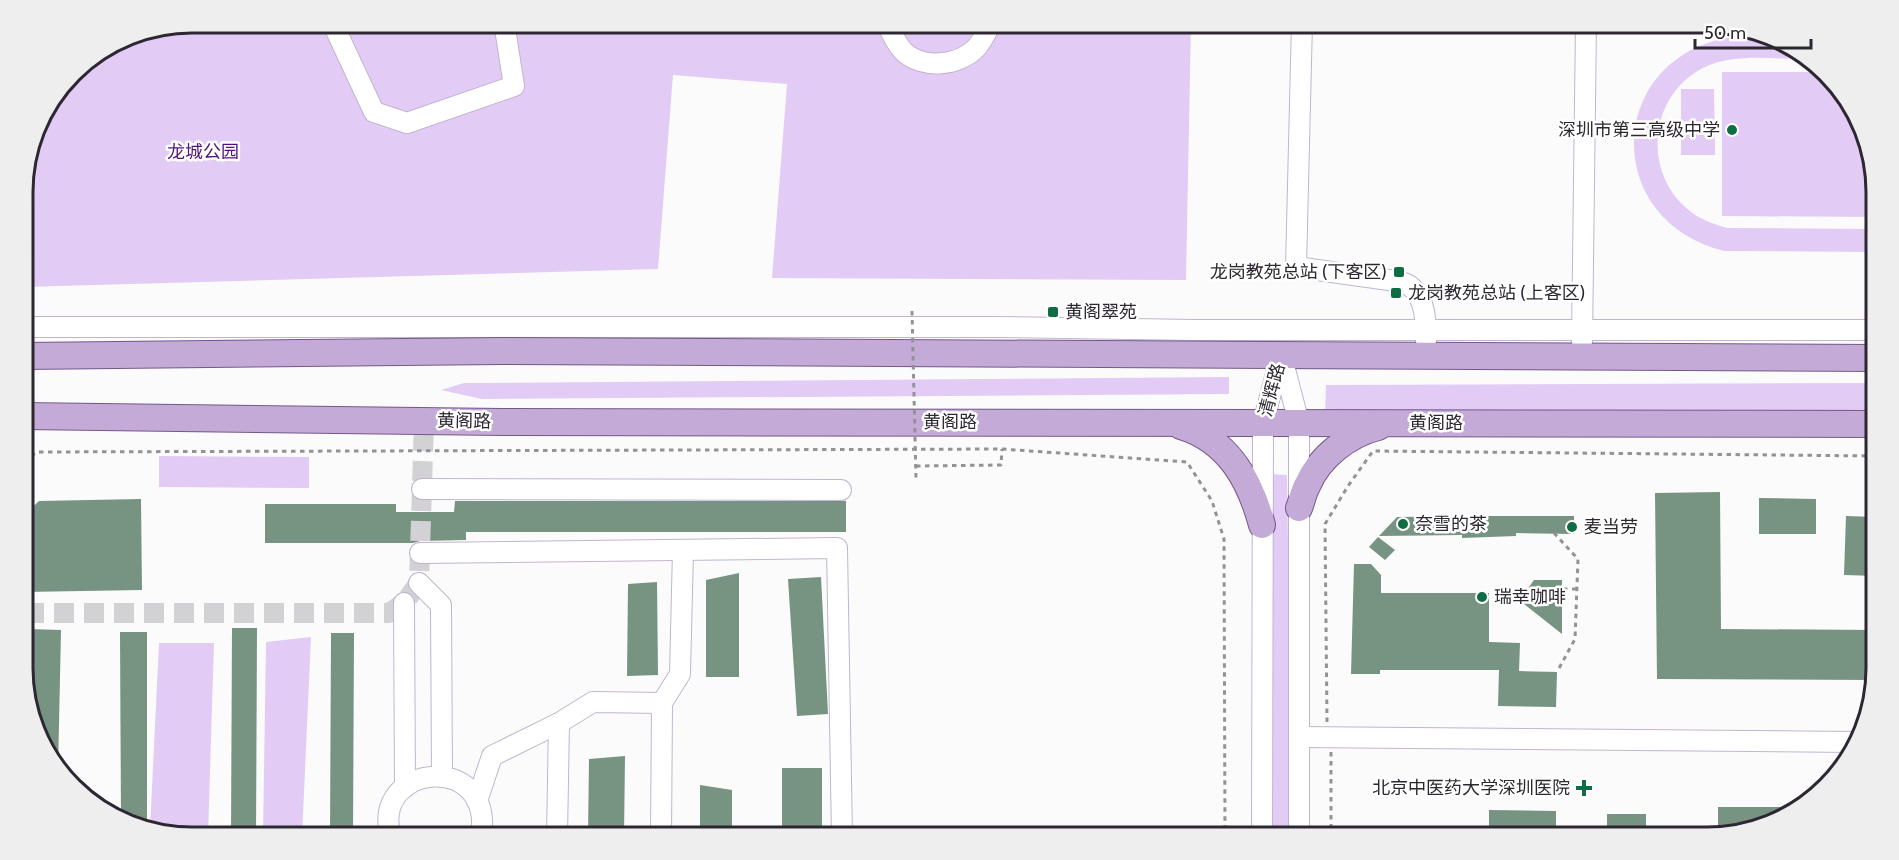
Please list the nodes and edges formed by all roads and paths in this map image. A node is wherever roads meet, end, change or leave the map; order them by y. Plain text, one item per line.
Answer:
1 (337, 33) edge
2 (506, 33) edge
3 (891, 33) edge
4 (985, 33) edge
5 (1302, 33) edge
6 (1586, 33) edge
7 (912, 311) dead end
8 (33, 327) edge
9 (1582, 330) junction
10 (1866, 330) edge
11 (1426, 331) junction
12 (1281, 355) junction
13 (33, 356) edge
14 (1426, 356) junction
15 (1582, 357) junction
16 (1866, 358) edge
17 (33, 416) edge
18 (1172, 423) junction
19 (1263, 423) junction
20 (1299, 423) junction
21 (1393, 423) junction
22 (1866, 424) edge
23 (1002, 449) junction
24 (33, 455) edge
25 (1866, 456) edge
26 (916, 466) junction
27 (916, 479) dead end
28 (422, 489) dead end
29 (841, 490) dead end
30 (1299, 508) junction
31 (1263, 525) junction
32 (1554, 533) dead end
33 (682, 550) junction
34 (420, 553) dead end
35 (419, 583) dead end
36 (1563, 589) dead end
37 (1577, 589) junction
38 (404, 603) dead end
39 (1557, 672) dead end
40 (662, 703) junction
41 (559, 723) junction
42 (1327, 736) junction
43 (1299, 737) junction
44 (1848, 742) edge
45 (442, 776) junction
46 (405, 787) junction
47 (477, 801) junction
48 (389, 827) edge
49 (482, 827) edge
50 (557, 827) edge
51 (661, 827) edge
52 (842, 827) edge
53 (1225, 827) edge
54 (1262, 827) edge
55 (1299, 827) edge
56 (1331, 827) edge

1 - 2 street
3 - 4 street
5 - 11 street
6 - 9 street
7 - 26 path, bridge
8 - 11 street
9 - 10 street
9 - 11 street
9 - 15 street
11 - 14 street
12 - 13 main road
12 - 14 main road
12 - 19 street, 清辉路
12 - 20 street, 清辉路
14 - 15 main road
15 - 16 main road
17 - 18 main road, 黄阁路
18 - 19 main road, 黄阁路
18 - 31 main road
19 - 20 main road, 黄阁路
19 - 31 street, 清辉路
20 - 21 main road, 黄阁路
20 - 30 street, 清辉路
21 - 22 main road, 黄阁路
21 - 30 main road
23 - 24 path
23 - 26 path
23 - 53 path
25 - 42 path
26 - 27 path, bridge
28 - 29 street
30 - 43 street, 清辉路
31 - 54 street, 清辉路
32 - 37 path
33 - 34 street
33 - 40 street
33 - 52 street
35 - 45 street
36 - 37 path
37 - 39 path
38 - 46 street
40 - 41 street
40 - 51 street
41 - 47 street
41 - 50 street
42 - 43 street
42 - 44 street
42 - 56 path
43 - 55 street, 清辉路
45 - 46 street
45 - 47 street
46 - 48 street
47 - 49 street

